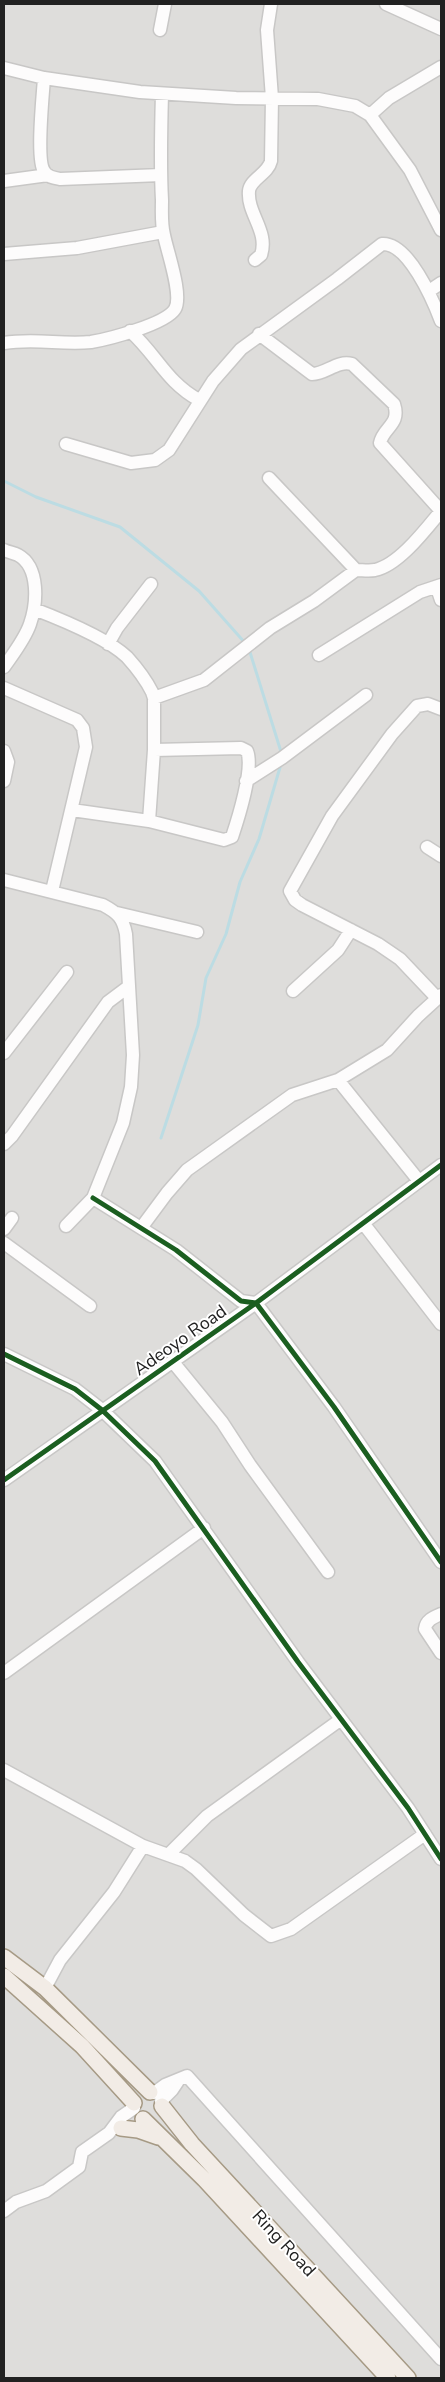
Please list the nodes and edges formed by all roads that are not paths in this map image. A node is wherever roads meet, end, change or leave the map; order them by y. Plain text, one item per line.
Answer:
1 (165, 4) edge
2 (271, 4) edge
3 (386, 4) edge
4 (441, 29) edge
5 (160, 30) dead end
6 (441, 67) edge
7 (4, 68) edge
8 (44, 78) junction
9 (162, 94) junction
10 (272, 98) junction
11 (370, 115) junction
12 (48, 175) junction
13 (161, 175) junction
14 (4, 181) edge
15 (441, 230) edge
16 (163, 232) junction
17 (4, 254) edge
18 (255, 260) dead end
19 (441, 283) edge
20 (429, 291) junction
21 (441, 321) edge
22 (148, 325) junction
23 (130, 332) junction
24 (259, 334) junction
25 (142, 342) junction
26 (4, 343) edge
27 (199, 400) junction
28 (66, 444) dead end
29 (269, 478) dead end
30 (441, 511) edge
31 (4, 550) edge
32 (356, 570) junction
33 (151, 584) dead end
34 (439, 587) edge
35 (441, 600) edge
36 (34, 609) junction
37 (108, 644) junction
38 (319, 656) dead end
39 (4, 667) edge
40 (4, 688) edge
41 (366, 695) dead end
42 (154, 698) junction
43 (441, 709) edge
44 (154, 750) junction
45 (4, 751) edge
46 (4, 781) edge
47 (246, 781) junction
48 (72, 810) junction
49 (149, 821) junction
50 (427, 847) dead end
51 (441, 856) edge
52 (4, 880) edge
53 (52, 891) junction
54 (117, 913) junction
55 (351, 930) junction
56 (197, 932) dead end
57 (68, 972) dead end
58 (128, 987) junction
59 (293, 991) dead end
60 (439, 997) edge
61 (8, 1039) edge
62 (4, 1053) edge
63 (338, 1080) junction
64 (4, 1144) edge
65 (441, 1165) edge
66 (420, 1181) junction
67 (93, 1198) junction
68 (12, 1218) dead end
69 (363, 1223) junction
70 (66, 1226) dead end
71 (141, 1228) junction
72 (4, 1229) edge
73 (4, 1243) edge
74 (256, 1303) junction
75 (90, 1306) dead end
76 (441, 1324) edge
77 (4, 1354) edge
78 (173, 1362) junction
79 (102, 1410) junction
80 (4, 1480) edge
81 (204, 1528) junction
82 (441, 1562) edge
83 (328, 1572) dead end
84 (441, 1614) edge
85 (441, 1653) edge
86 (4, 1673) edge
87 (340, 1720) junction
88 (4, 1770) edge
89 (424, 1834) junction
90 (143, 1846) junction
91 (168, 1855) junction
92 (441, 1859) edge
93 (4, 1957) edge
94 (4, 1976) edge
95 (45, 1988) junction
96 (157, 2098) junction
97 (137, 2112) junction
98 (115, 2130) junction
99 (165, 2140) junction
100 (4, 2211) edge
101 (441, 2359) edge
102 (388, 2378) edge
103 (408, 2378) edge

1 - 5 street
2 - 10 street
3 - 4 street
6 - 11 street
7 - 8 street
8 - 9 street
8 - 12 street
9 - 10 street
9 - 13 street
10 - 11 street
10 - 18 street
11 - 15 street
12 - 13 street
12 - 14 street
13 - 16 street
16 - 17 street
16 - 22 street
19 - 20 street
20 - 21 street
20 - 24 street
22 - 23 street
22 - 25 street
23 - 25 street
23 - 26 street
24 - 27 street
24 - 30 street
25 - 27 street
27 - 28 street
29 - 32 street
30 - 32 street
31 - 36 street
32 - 42 street
33 - 37 street
34 - 35 street
34 - 38 street
36 - 37 street
36 - 39 street
37 - 42 street
40 - 48 street
41 - 47 street
42 - 44 street
43 - 55 street
44 - 47 street
44 - 49 street
45 - 46 street
47 - 49 street
48 - 49 street
48 - 53 street
50 - 51 street
52 - 53 street
53 - 54 street
54 - 56 street
54 - 58 street
55 - 59 street
55 - 60 street
57 - 61 street
58 - 64 street
58 - 67 street
60 - 63 street
61 - 62 street
63 - 66 street
63 - 71 street
65 - 66 street, Adeoyo Road
66 - 69 street, Adeoyo Road
67 - 70 street
67 - 71 street
68 - 72 street
69 - 74 street, Adeoyo Road
69 - 76 street
71 - 74 street
73 - 75 street
74 - 78 street, Adeoyo Road
74 - 82 street
77 - 79 street
78 - 79 street, Adeoyo Road
78 - 83 street
79 - 80 street, Adeoyo Road
79 - 81 street
81 - 86 street
81 - 87 street
84 - 85 street
87 - 89 street
87 - 91 street
88 - 90 street
89 - 91 street
89 - 92 street
90 - 91 street
90 - 95 street
93 - 95 main road, Ring Road
94 - 97 main road, Ring Road
95 - 96 main road, Ring Road
96 - 97 main road
96 - 97 main road
96 - 101 street
96 - 103 main road, Ring Road
97 - 98 street
97 - 99 main road, Ring Road
98 - 99 main road
98 - 100 street
99 - 102 main road, Ring Road

